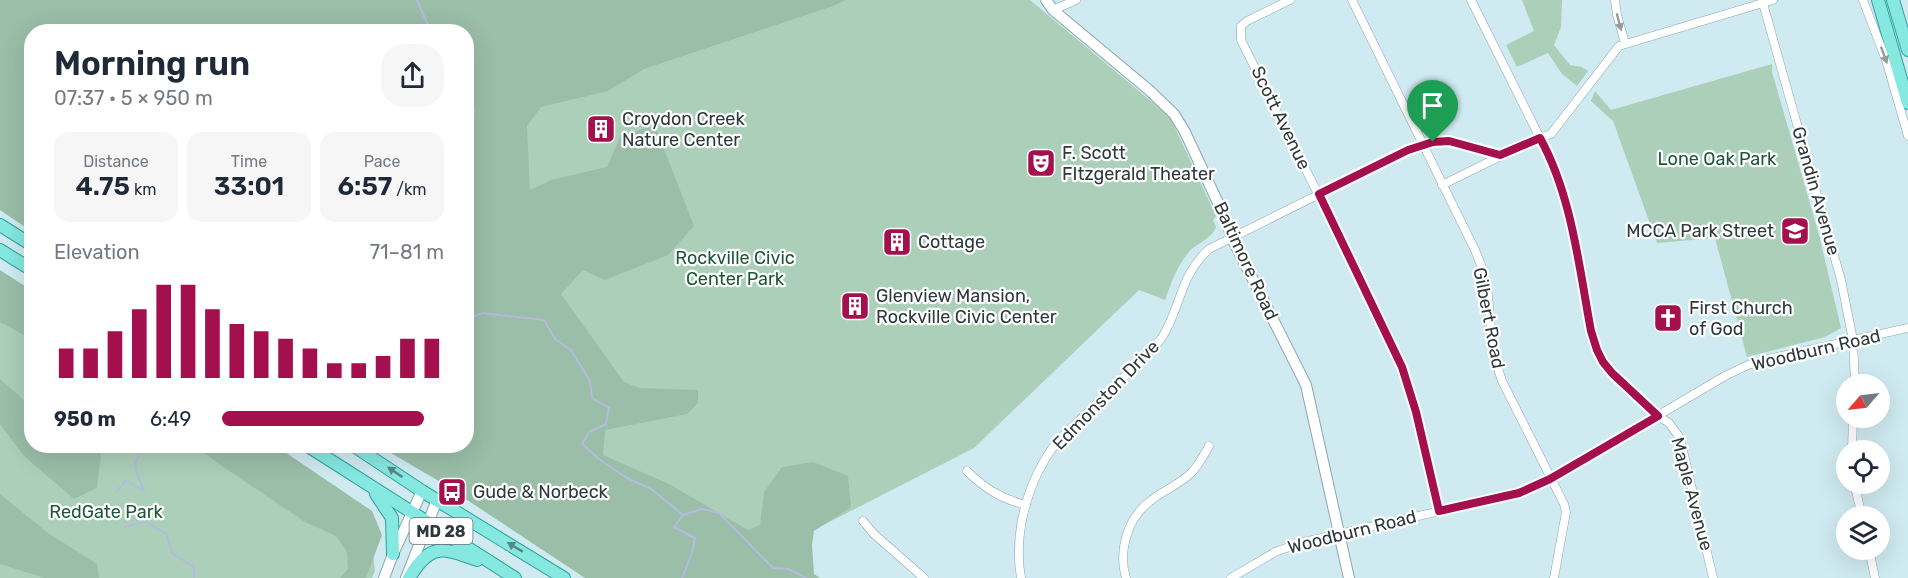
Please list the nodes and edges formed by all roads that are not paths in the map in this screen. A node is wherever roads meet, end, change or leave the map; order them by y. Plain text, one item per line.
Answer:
1 (1046, 0) edge
2 (1076, 0) edge
3 (1290, 0) edge
4 (1352, 0) edge
5 (1471, 0) edge
6 (1615, 0) edge
7 (1773, 0) edge
8 (1863, 0) edge
9 (1878, 0) edge
10 (1893, 0) edge
11 (1762, 1) edge
12 (1053, 10) junction
13 (1625, 43) junction
14 (1908, 50) edge
15 (1908, 103) edge
16 (1908, 136) edge
17 (1540, 138) junction
18 (1423, 145) junction
19 (1500, 155) junction
20 (1442, 185) junction
21 (1319, 194) junction
22 (0, 225) edge
23 (1232, 238) junction
24 (24, 240) edge
25 (0, 250) edge
26 (24, 265) edge
27 (1908, 328) edge
28 (1853, 340) junction
29 (1855, 374) edge
30 (1658, 416) junction
31 (1209, 446) dead end
32 (319, 453) edge
33 (365, 453) edge
34 (967, 471) dead end
35 (1550, 479) junction
36 (368, 484) junction
37 (422, 491) junction
38 (437, 500) junction
39 (1026, 505) junction
40 (1439, 511) junction
41 (412, 512) junction
42 (863, 521) dead end
43 (427, 522) junction
44 (1340, 534) junction
45 (393, 555) junction
46 (1871, 560) edge
47 (501, 569) junction
48 (384, 578) edge
49 (407, 578) edge
50 (515, 578) edge
51 (564, 578) edge
52 (924, 578) edge
53 (1021, 578) edge
54 (1126, 578) edge
55 (1231, 578) edge
56 (1349, 578) edge
57 (1554, 578) edge
58 (1713, 578) edge
59 (1875, 578) edge

1 - 12 street, Baltimore Road
2 - 12 street
3 - 21 street, Scott Avenue
4 - 18 street, Gilbert Road
5 - 17 street, Maple Avenue
6 -> 13 street
7 - 11 street
8 -> 16 street
9 - 15 main road
10 - 14 main road
11 - 13 street
11 - 28 street, Grandin Avenue
12 - 23 street, Baltimore Road
13 - 17 street
17 - 19 street
17 - 30 street, Maple Avenue
18 - 19 street, Edmonston Drive
18 - 20 street, Gilbert Road
18 - 21 street, Edmonston Drive
19 - 20 street
20 - 35 street, Gilbert Road
21 - 23 street, Edmonston Drive
21 - 40 street, Scott Avenue
22 - 24 main road
23 - 39 street, Edmonston Drive
23 - 44 street, Baltimore Road
25 - 26 main road
27 - 28 street, Woodburn Road
28 - 29 street, Grandin Avenue
28 - 30 street, Woodburn Road
30 - 35 street, Woodburn Road
30 - 58 street, Maple Avenue
31 - 54 street
32 - 36 main road, MD 28
37 -> 33 main road, MD 28
34 - 39 street
35 - 40 street, Woodburn Road
35 - 57 street, Gilbert Road
36 - 41 main road, MD 28
36 - 45 main road
37 - 38 main road, MD 28
37 - 41 street
38 - 43 street
51 -> 38 main road, MD 28
39 - 53 street, Edmonston Drive
40 - 44 street, Woodburn Road
41 - 43 main road, MD 28
41 - 45 street
42 - 52 street
43 - 47 main road, MD 28
43 - 49 street
44 - 55 street, Woodburn Road
44 - 56 street, Baltimore Road
45 - 48 street
46 - 59 street
47 - 49 main road
47 - 50 main road, MD 28

